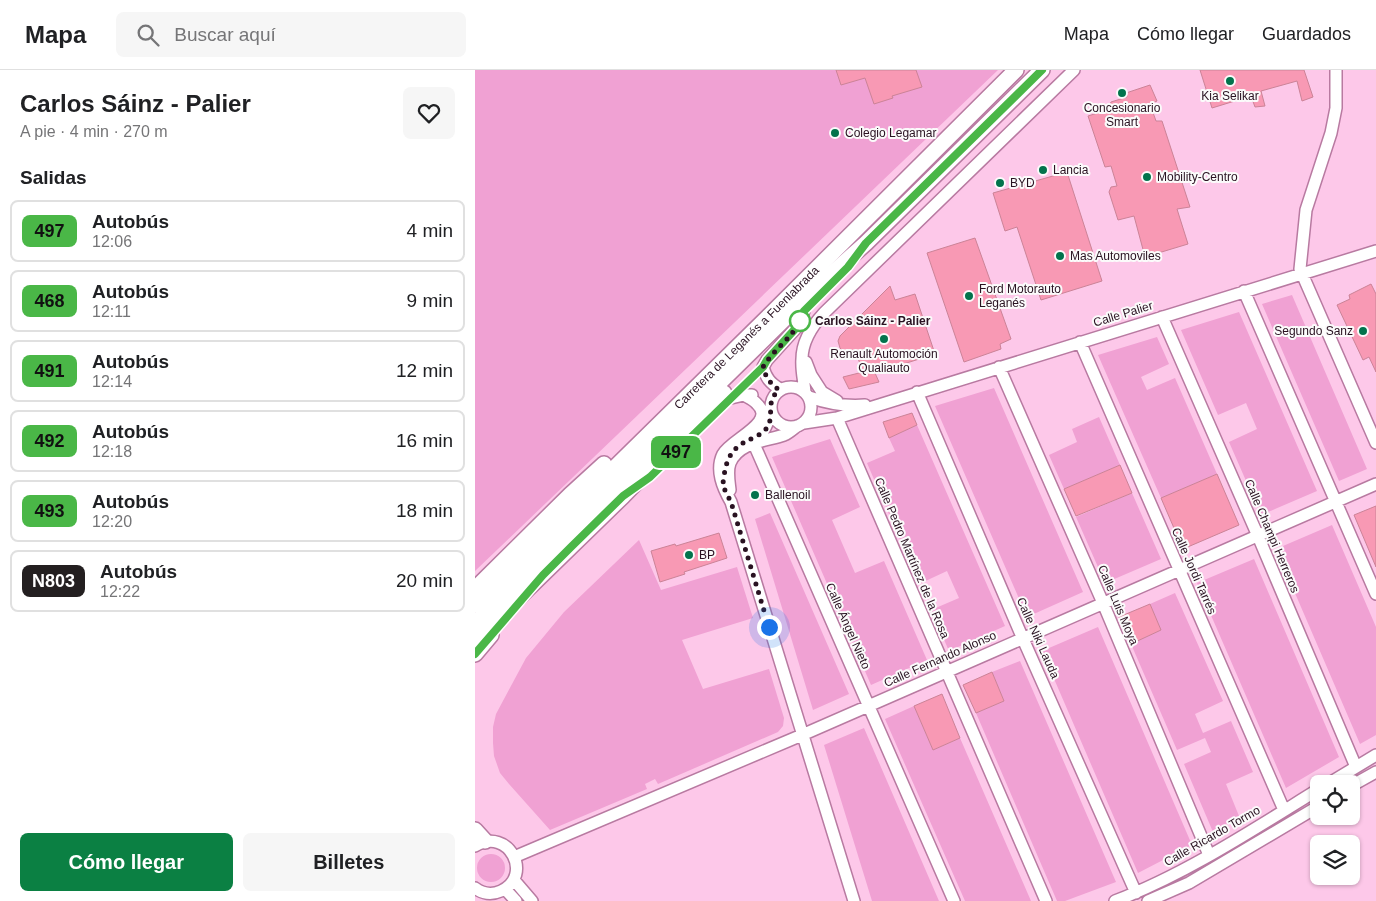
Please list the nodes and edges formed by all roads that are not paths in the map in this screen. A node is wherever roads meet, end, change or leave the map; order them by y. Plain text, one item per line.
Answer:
1 (1017, 70) edge
2 (1042, 70) edge
3 (1074, 70) edge
4 (1336, 70) edge
5 (927, 160) junction
6 (866, 243) junction
7 (1376, 251) edge
8 (1302, 274) junction
9 (1244, 291) junction
10 (804, 311) junction
11 (1162, 317) junction
12 (1080, 342) junction
13 (802, 356) junction
14 (999, 367) junction
15 (783, 388) junction
16 (917, 392) junction
17 (807, 394) junction
18 (744, 395) junction
19 (731, 398) dead end
20 (879, 404) junction
21 (842, 405) junction
22 (771, 409) junction
23 (837, 418) junction
24 (801, 424) junction
25 (1376, 443) edge
26 (754, 444) junction
27 (723, 483) junction
28 (1376, 484) edge
29 (570, 495) junction
30 (731, 502) junction
31 (1335, 502) junction
32 (1258, 536) junction
33 (1179, 570) junction
34 (543, 575) junction
35 (475, 582) edge
36 (475, 589) edge
37 (1376, 594) edge
38 (1103, 603) junction
39 (475, 605) edge
40 (475, 623) edge
41 (1023, 638) junction
42 (475, 640) edge
43 (475, 654) edge
44 (946, 672) junction
45 (868, 706) junction
46 (802, 735) junction
47 (1376, 755) edge
48 (1356, 767) junction
49 (1376, 772) edge
50 (1343, 775) edge
51 (1360, 781) edge
52 (1310, 794) edge
53 (1284, 810) junction
54 (1310, 811) edge
55 (475, 830) edge
56 (478, 844) edge
57 (1209, 855) junction
58 (514, 857) junction
59 (513, 880) junction
60 (475, 888) edge
61 (505, 889) junction
62 (1136, 893) junction
63 (516, 901) edge
64 (532, 901) edge
65 (854, 901) edge
66 (954, 901) edge
67 (1046, 901) edge
68 (1115, 901) edge
69 (1148, 901) edge

1 - 5 highway, Carretera de Leganés a Fuenlabrada
2 - 6 highway, Carretera de Leganés a Fuenlabrada
3 - 13 street
4 - 8 street
5 - 29 highway
5 - 39 highway, Carretera de Leganés a Fuenlabrada
6 - 10 highway
6 - 40 highway, Carretera de Leganés a Fuenlabrada
7 - 8 street, Calle Palier
8 - 9 street, Calle Palier
8 - 25 street
9 - 11 street, Calle Palier
9 - 31 street
10 - 15 street
10 - 34 highway
11 - 12 street, Calle Palier
11 - 32 street, Calle Champi Herreros
12 - 14 street, Calle Palier
12 - 33 street, Calle Jordi Tarrés
13 - 15 street
13 - 17 street
13 - 21 street
14 - 16 street, Calle Palier
14 - 38 street, Calle Luis Moya
15 - 17 street
15 - 22 street
16 - 20 street, Calle Palier
16 - 41 street, Calle Niki Lauda
17 - 21 street, Calle Palier
17 - 24 street
18 - 19 street
18 - 22 street
18 - 27 street
20 - 21 street, Calle Palier
20 - 23 street, Calle Palier
22 - 24 street
22 - 27 street
23 - 24 street, Calle Palier
23 - 44 street, Calle Pedro Martínez de la Rosa
24 - 26 street, Calle Palier
26 - 30 street, Calle Palier
26 - 45 street, Calle Ángel Nieto
27 - 30 street
28 - 31 street, Calle Fernando Alonso
29 - 35 highway
29 - 36 highway
30 - 46 street
31 - 32 street, Calle Fernando Alonso
31 - 37 street
32 - 33 street, Calle Fernando Alonso
32 - 48 street, Calle Champi Herreros
33 - 38 street, Calle Fernando Alonso
33 - 53 street, Calle Jordi Tarrés
34 - 42 highway
34 - 43 highway
38 - 41 street, Calle Fernando Alonso
38 - 57 street, Calle Luis Moya
41 - 44 street, Calle Fernando Alonso
41 - 62 street, Calle Niki Lauda
44 - 45 street, Calle Fernando Alonso
44 - 67 street, Calle Pedro Martínez de la Rosa
45 - 46 street, Calle Fernando Alonso
45 - 66 street, Calle Ángel Nieto
46 - 58 street, Calle Fernando Alonso
46 - 65 street
47 - 48 street
48 - 50 street
49 - 51 street
52 - 53 street, Calle Ricardo Tormo
53 - 57 street, Calle Ricardo Tormo
54 - 69 street
55 - 56 highway
56 - 58 street
57 - 62 street, Calle Ricardo Tormo
58 - 59 street
59 - 61 street
59 - 64 street
60 - 61 street
61 - 63 street
62 - 68 street, Calle Ricardo Tormo

